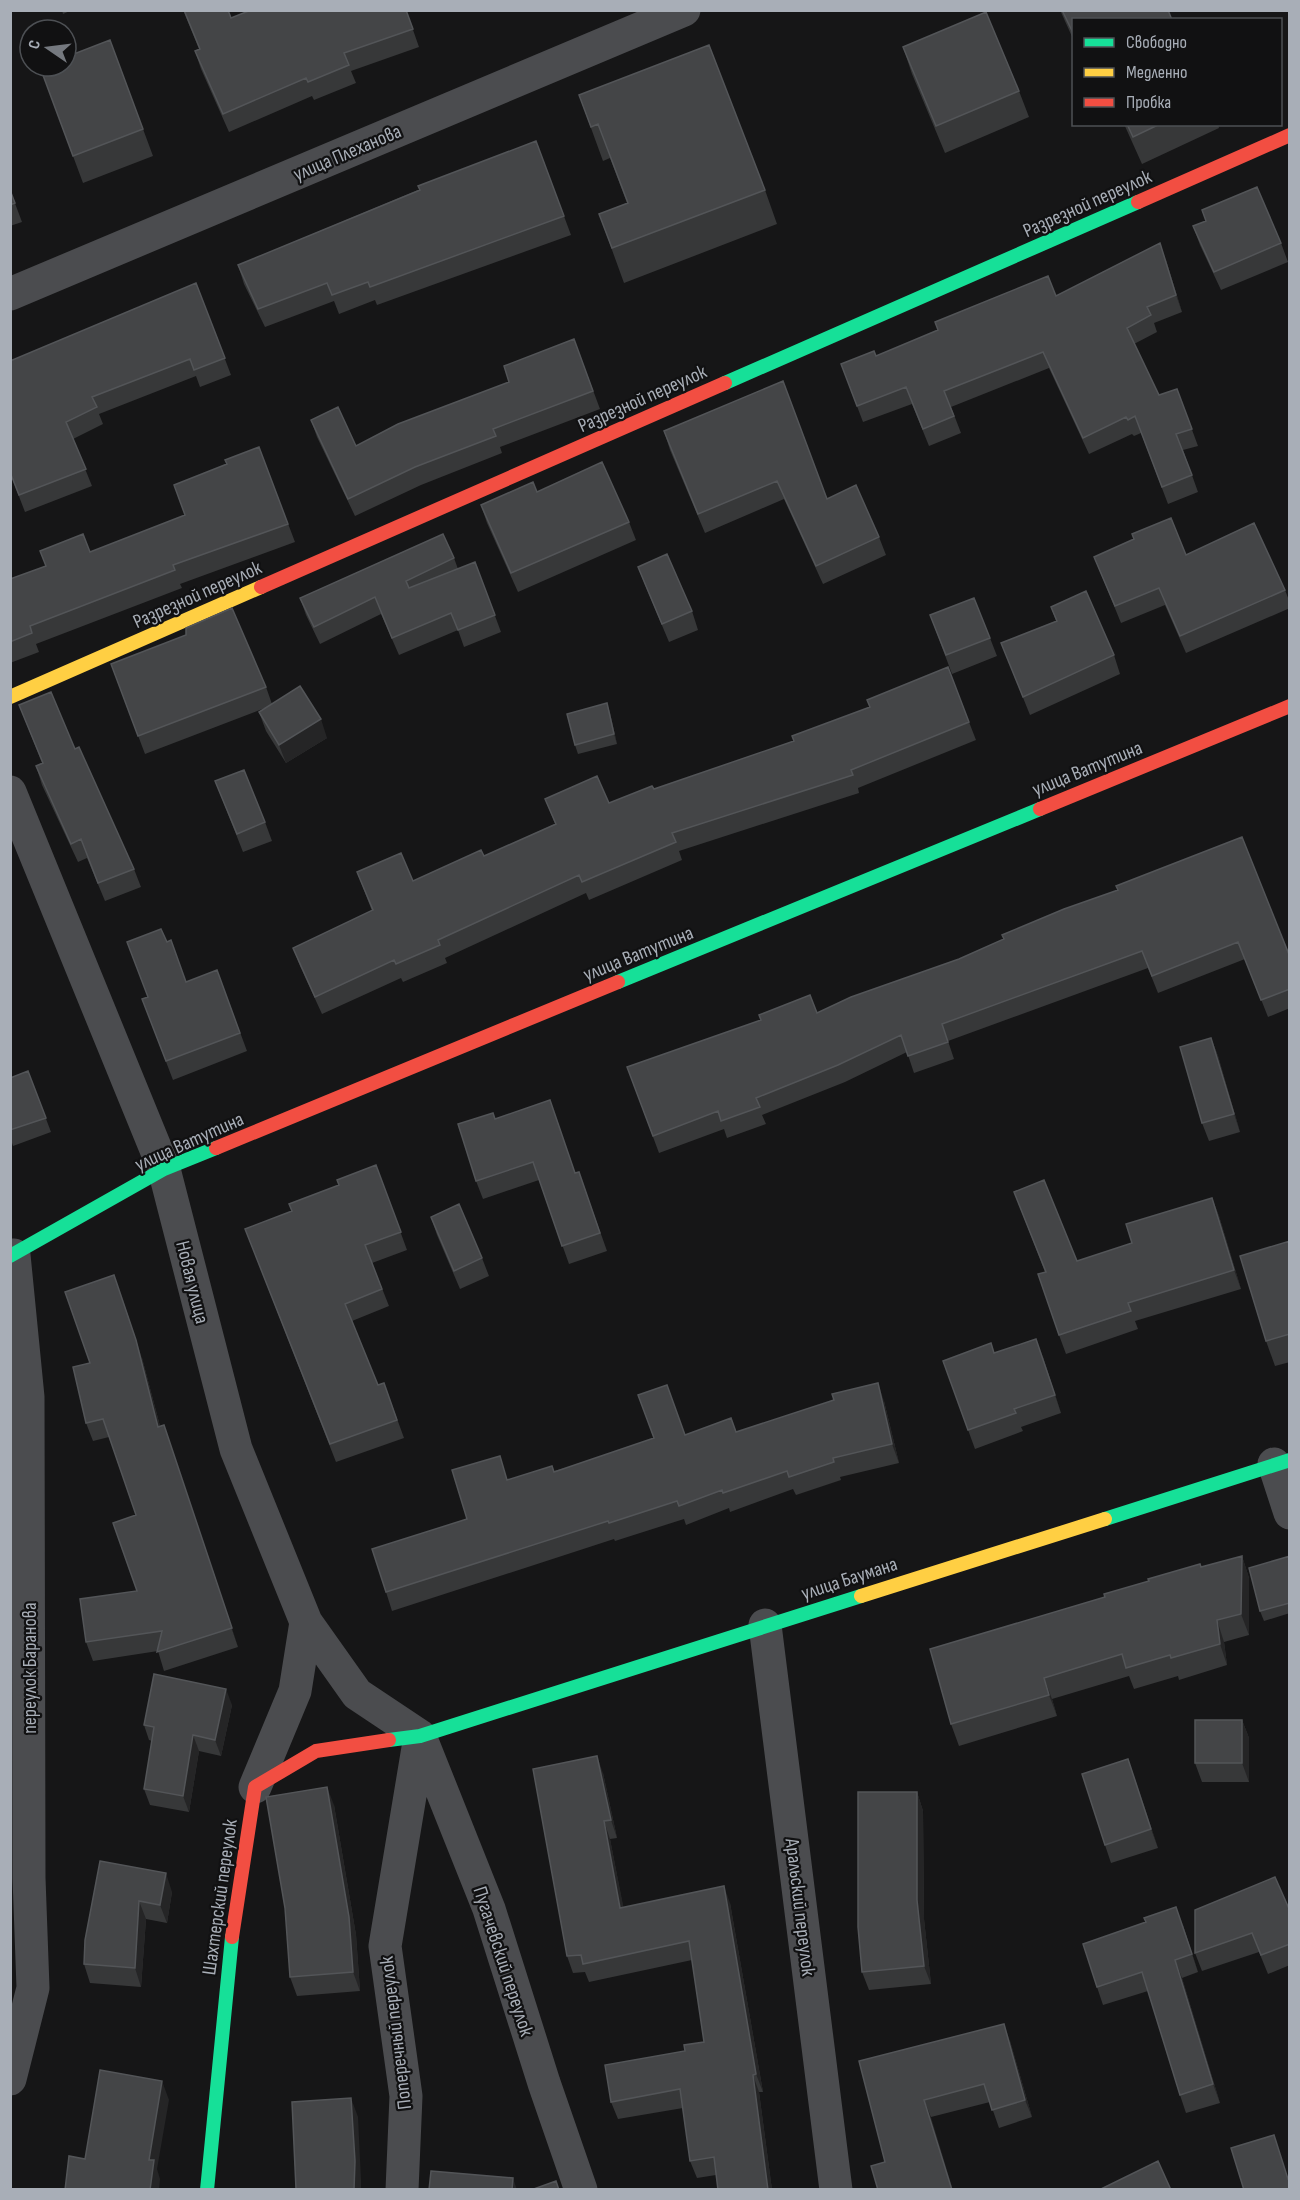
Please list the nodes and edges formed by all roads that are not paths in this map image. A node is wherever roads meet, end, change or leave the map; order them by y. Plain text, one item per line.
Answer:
1 (667, 14) edge
2 (1290, 135) edge
3 (10, 294) edge
4 (10, 697) edge
5 (1290, 706) edge
6 (10, 792) edge
7 (164, 1170) junction
8 (12, 1255) edge
9 (1282, 1462) edge
10 (1290, 1513) edge
11 (306, 1622) junction
12 (765, 1625) junction
13 (420, 1736) junction
14 (255, 1787) junction
15 (10, 2079) edge
16 (207, 2190) edge
17 (402, 2190) edge
18 (581, 2190) edge
19 (836, 2190) edge

1 - 3 street, улица Плеханова
2 - 4 street, Разрезной переулок
5 - 7 street, улица Ватутина
6 - 7 street, Новая улица
7 - 8 street, улица Ватутина
7 - 11 street, Новая улица
8 - 15 street, переулок Баранова
9 - 10 street
9 - 12 street, улица Баумана
11 - 13 street, Новая улица
11 - 14 street
12 - 13 street, улица Баумана
12 - 19 street, Аральский переулок
13 - 14 street
13 - 17 street, Поперечный переулок
13 - 18 street, Пугачевский переулок
14 - 16 street, Шахтерский переулок

